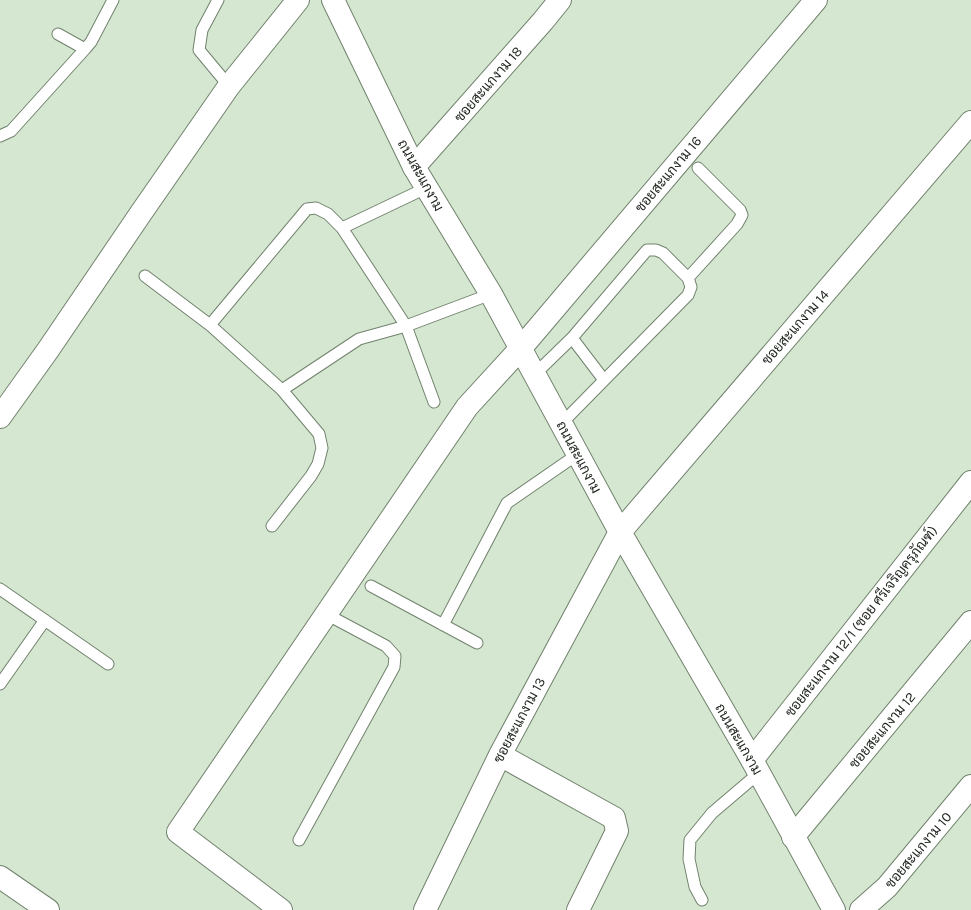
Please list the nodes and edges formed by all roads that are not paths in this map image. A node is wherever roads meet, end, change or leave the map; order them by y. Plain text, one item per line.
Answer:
1 (113, 0) edge
2 (218, 0) edge
3 (298, 0) edge
4 (333, 0) edge
5 (560, 0) edge
6 (816, 0) edge
7 (58, 34) dead end
8 (85, 49) junction
9 (229, 86) junction
10 (971, 122) edge
11 (0, 136) edge
12 (414, 167) junction
13 (698, 168) dead end
14 (426, 188) junction
15 (342, 228) junction
16 (145, 276) dead end
17 (688, 278) junction
18 (490, 294) junction
19 (210, 325) junction
20 (406, 326) junction
21 (572, 338) junction
22 (520, 348) junction
23 (535, 374) junction
24 (604, 380) junction
25 (282, 390) junction
26 (434, 402) dead end
27 (0, 417) edge
28 (561, 424) junction
29 (578, 454) junction
30 (971, 482) edge
31 (272, 526) dead end
32 (620, 532) junction
33 (371, 586) dead end
34 (0, 588) edge
35 (326, 614) junction
36 (46, 620) junction
37 (971, 622) edge
38 (443, 625) junction
39 (477, 643) dead end
40 (108, 664) dead end
41 (0, 684) edge
42 (500, 755) junction
43 (756, 767) junction
44 (971, 786) edge
45 (793, 837) junction
46 (299, 840) dead end
47 (0, 877) edge
48 (702, 900) dead end
49 (48, 910) edge
50 (281, 910) edge
51 (425, 910) edge
52 (578, 910) edge
53 (834, 910) edge
54 (860, 910) edge

1 - 8 lane
2 - 9 lane
3 - 9 street
4 - 12 street, ถนนสะแกงาม
5 - 12 street, ซอยสะแกงาม 18
6 - 22 street, ซอยสะแกงาม 16
7 - 8 lane
8 - 11 lane
9 - 27 street
10 - 32 street, ซอยสะแกงาม 14
12 - 14 street, ถนนสะแกงาม
13 - 17 lane
14 - 15 lane
14 - 18 street, ถนนสะแกงาม
15 - 19 lane
15 - 20 lane
16 - 19 lane
17 - 21 lane
17 - 24 lane
18 - 20 lane
18 - 22 street, ถนนสะแกงาม
19 - 25 lane
20 - 25 lane
20 - 26 lane
21 - 23 lane
21 - 24 lane
22 - 23 street, ถนนสะแกงาม
22 - 35 street, ซอยสะแกงาม 16
23 - 28 street, ถนนสะแกงาม
24 - 28 lane
25 - 31 lane
28 - 29 street, ถนนสะแกงาม
29 - 32 street, ถนนสะแกงาม
29 - 38 lane
30 - 43 street, ซอยสะแกงาม 12/1 (ซอย ศรีเจริญครุภัณฑ์)
32 - 42 street, ซอยสะแกงาม 13
32 - 43 street, ถนนสะแกงาม
33 - 38 lane
34 - 36 lane
35 - 46 lane
35 - 50 street, ซอยสะแกงาม 16
36 - 40 lane
36 - 41 lane
37 - 45 street, ซอยสะแกงาม 12
38 - 39 lane
42 - 51 street, ซอยสะแกงาม 13
42 - 52 street
43 - 45 street, ถนนสะแกงาม
43 - 48 lane
44 - 54 street, ซอยสะแกงาม 10
45 - 53 street, ถนนสะแกงาม
47 - 49 street

